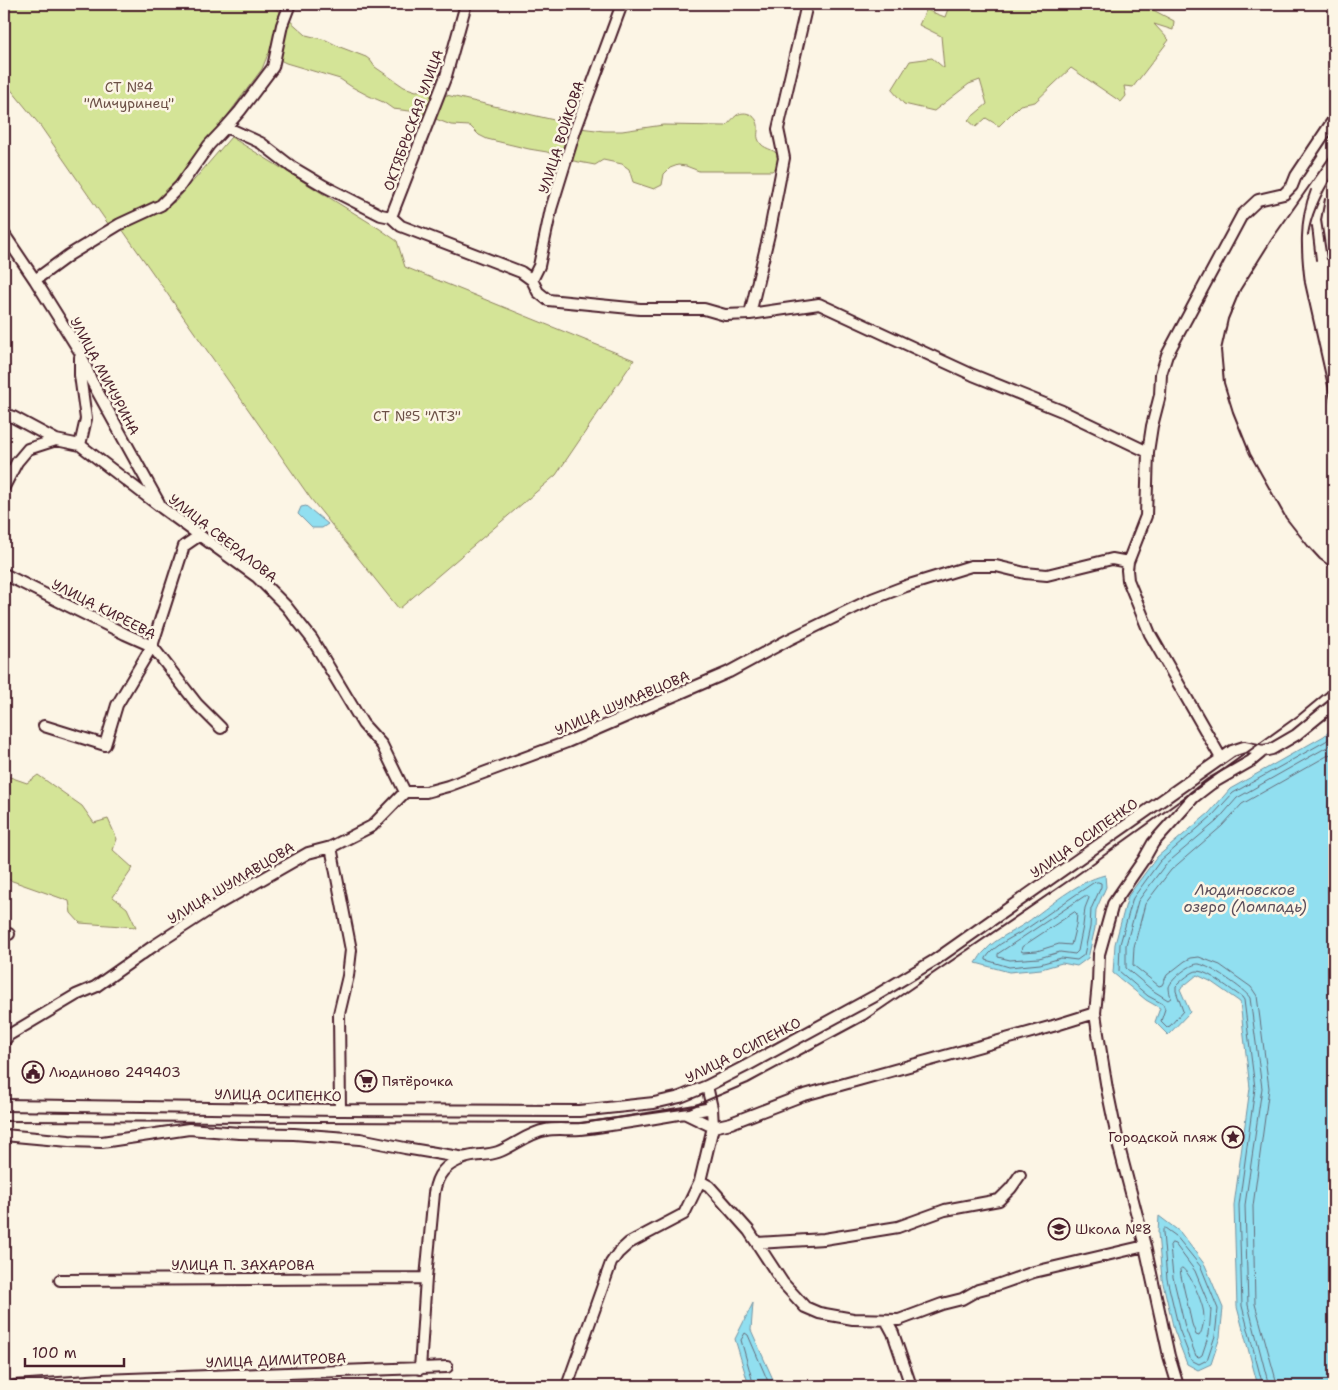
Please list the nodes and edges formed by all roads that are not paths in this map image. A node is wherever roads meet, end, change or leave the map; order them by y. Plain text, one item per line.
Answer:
1 (290, 4) edge
2 (466, 4) edge
3 (622, 4) edge
4 (807, 4) edge
5 (1334, 119) edge
6 (226, 128) junction
7 (391, 217) junction
8 (4, 234) edge
9 (35, 280) junction
10 (532, 280) junction
11 (750, 314) junction
12 (80, 352) junction
13 (4, 414) edge
14 (56, 440) junction
15 (80, 445) junction
16 (1148, 452) junction
17 (4, 487) edge
18 (162, 508) junction
19 (200, 536) junction
20 (1128, 562) junction
21 (4, 574) edge
22 (152, 646) junction
23 (1334, 704) edge
24 (44, 726) dead end
25 (221, 728) dead end
26 (1263, 751) junction
27 (1221, 758) junction
28 (406, 792) junction
29 (331, 847) junction
30 (1096, 1012) junction
31 (4, 1041) edge
32 (707, 1086) junction
33 (4, 1105) edge
34 (712, 1108) junction
35 (340, 1110) junction
36 (684, 1113) junction
37 (712, 1127) junction
38 (5, 1138) edge
39 (465, 1158) junction
40 (1020, 1175) dead end
41 (700, 1181) junction
42 (757, 1243) junction
43 (1145, 1246) junction
44 (426, 1278) junction
45 (60, 1280) dead end
46 (886, 1320) junction
47 (447, 1368) dead end
48 (420, 1369) junction
49 (15, 1386) edge
50 (567, 1386) edge
51 (910, 1386) edge
52 (1178, 1386) edge

1 - 6 street
2 - 7 street, ОКТЯБРЬСКАЯ УЛИЦА
3 - 10 street, УЛИЦА ВОЙКОВА
4 - 11 street
5 - 16 street
6 - 7 street
6 - 9 street
7 - 10 street
8 - 9 street, УЛИЦА МИЧУРИНА
9 - 12 street, УЛИЦА МИЧУРИНА
10 - 11 street
11 - 16 street
12 - 15 street
12 - 18 street, УЛИЦА МИЧУРИНА
13 - 14 street, УЛИЦА СВЕРДЛОВА
14 - 15 street, УЛИЦА СВЕРДЛОВА
14 - 17 street
15 - 18 street, УЛИЦА СВЕРДЛОВА
16 - 20 street
18 - 19 street, УЛИЦА СВЕРДЛОВА
19 - 22 street
19 - 28 street, УЛИЦА СВЕРДЛОВА
20 - 27 street
20 - 28 street, УЛИЦА ШУМАВЦОВА
21 - 22 street, УЛИЦА КИРЕЕВА
22 - 24 street
22 - 25 street, УЛИЦА КИРЕЕВА
23 - 26 street, УЛИЦА ОСИПЕНКО
26 - 27 street, УЛИЦА ОСИПЕНКО
26 - 30 street
27 - 32 street, УЛИЦА ОСИПЕНКО
28 - 29 street, УЛИЦА ШУМАВЦОВА
29 - 31 street, УЛИЦА ШУМАВЦОВА
29 - 35 street
30 - 37 street
30 - 43 street
32 - 34 street
32 - 35 street, УЛИЦА ОСИПЕНКО
33 - 35 street, УЛИЦА ОСИПЕНКО
34 - 36 street
34 - 37 street
36 - 37 street
36 - 39 street
37 - 41 street
38 - 39 street
39 - 44 street
40 - 42 street
41 - 42 street
41 - 50 street
42 - 46 street
43 - 46 street
43 - 52 street
44 - 45 street, УЛИЦА П. ЗАХАРОВА
44 - 48 street
46 - 51 street
47 - 48 street, УЛИЦА ДИМИТРОВА
48 - 49 street, УЛИЦА ДИМИТРОВА

